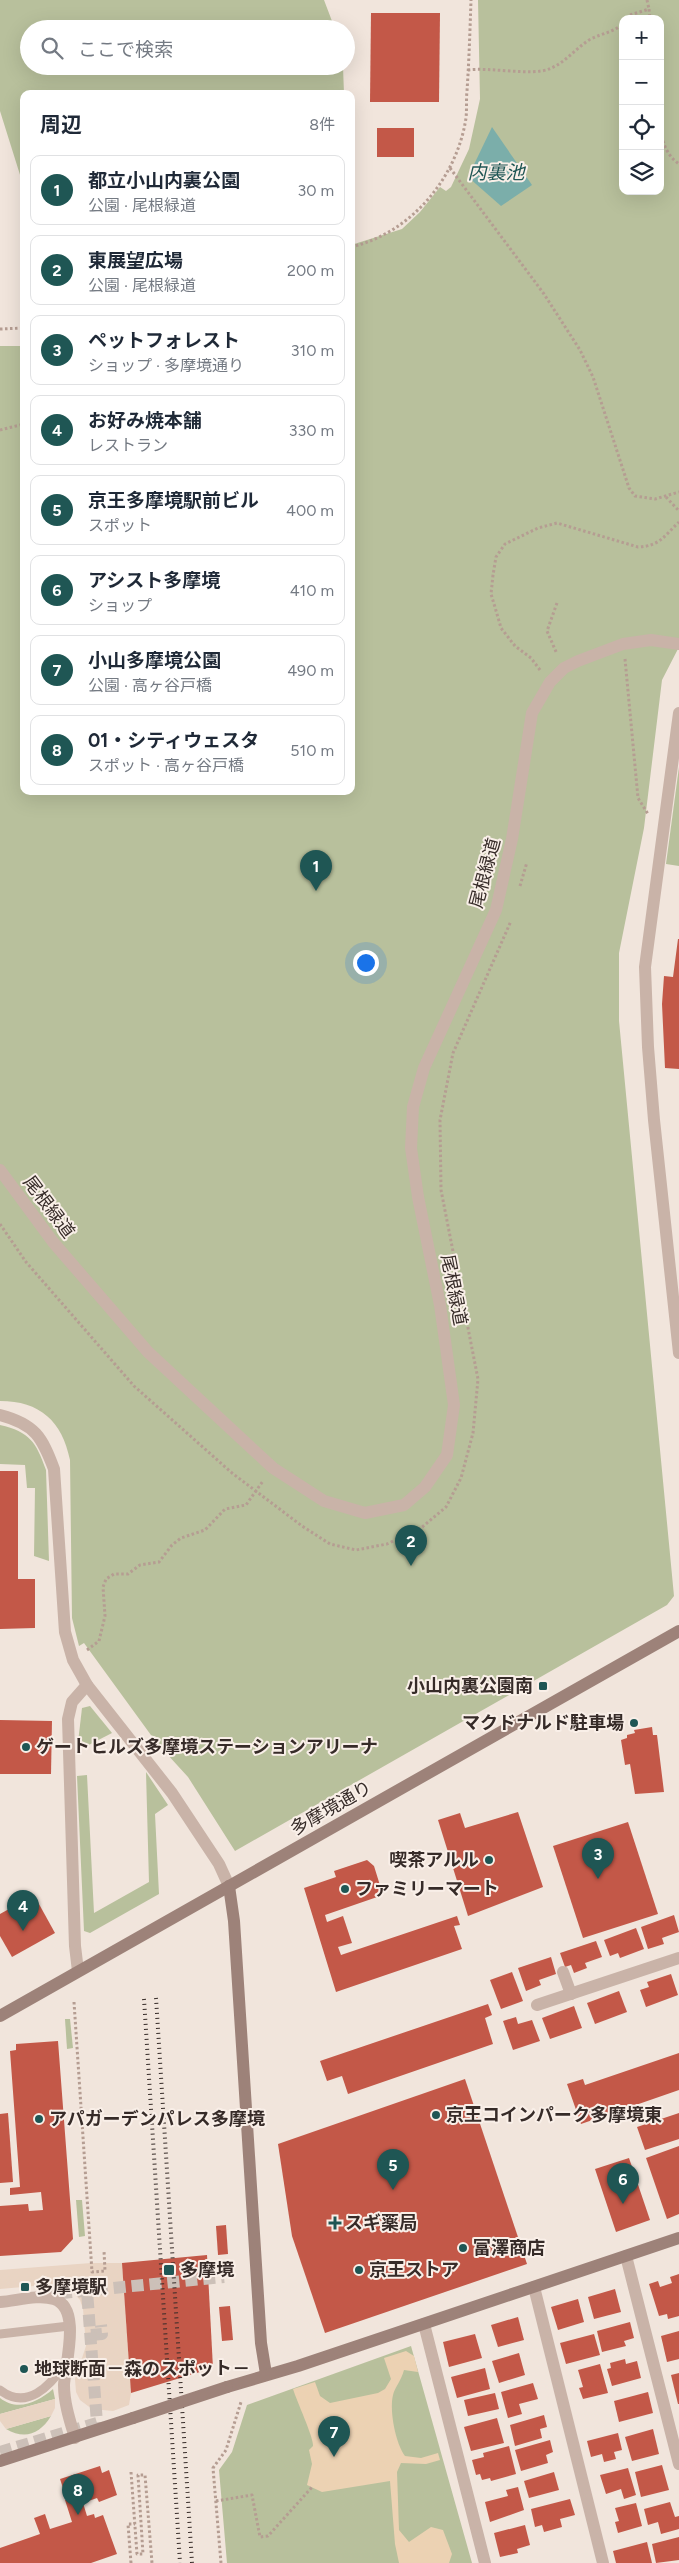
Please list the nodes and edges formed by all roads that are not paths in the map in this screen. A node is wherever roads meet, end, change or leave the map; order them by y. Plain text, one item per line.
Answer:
1 (679, 644) edge
2 (679, 713) edge
3 (0, 1170) edge
4 (679, 1353) edge
5 (0, 1416) edge
6 (679, 1631) edge
7 (87, 1686) junction
8 (229, 1886) junction
9 (679, 1958) edge
10 (78, 1971) junction
11 (563, 1972) dead end
12 (571, 1994) junction
13 (537, 2005) dead end
14 (0, 2016) edge
15 (679, 2238) edge
16 (626, 2256) junction
17 (534, 2287) junction
18 (0, 2302) edge
19 (424, 2324) junction
20 (69, 2326) junction
21 (0, 2334) edge
22 (68, 2360) junction
23 (266, 2374) junction
24 (0, 2390) edge
25 (75, 2438) junction
26 (0, 2461) edge
27 (679, 2464) edge
28 (485, 2563) edge
29 (603, 2563) edge

1 - 3 street, 尾根緑道
2 - 4 street
5 - 7 street
6 - 8 street, 多摩境通り
7 - 8 street
7 - 10 street
8 - 10 street, 多摩境通り
8 - 23 street
9 - 12 street
10 - 14 street, 多摩境通り
11 - 12 street
12 - 13 street
15 - 16 street
16 - 17 street
16 - 27 street
17 - 19 street
17 - 29 street
18 - 20 street
19 - 23 street
19 - 28 street
20 - 21 lane
20 - 22 street
22 - 24 lane
22 - 25 street
23 - 25 street, bridge
25 - 26 street

